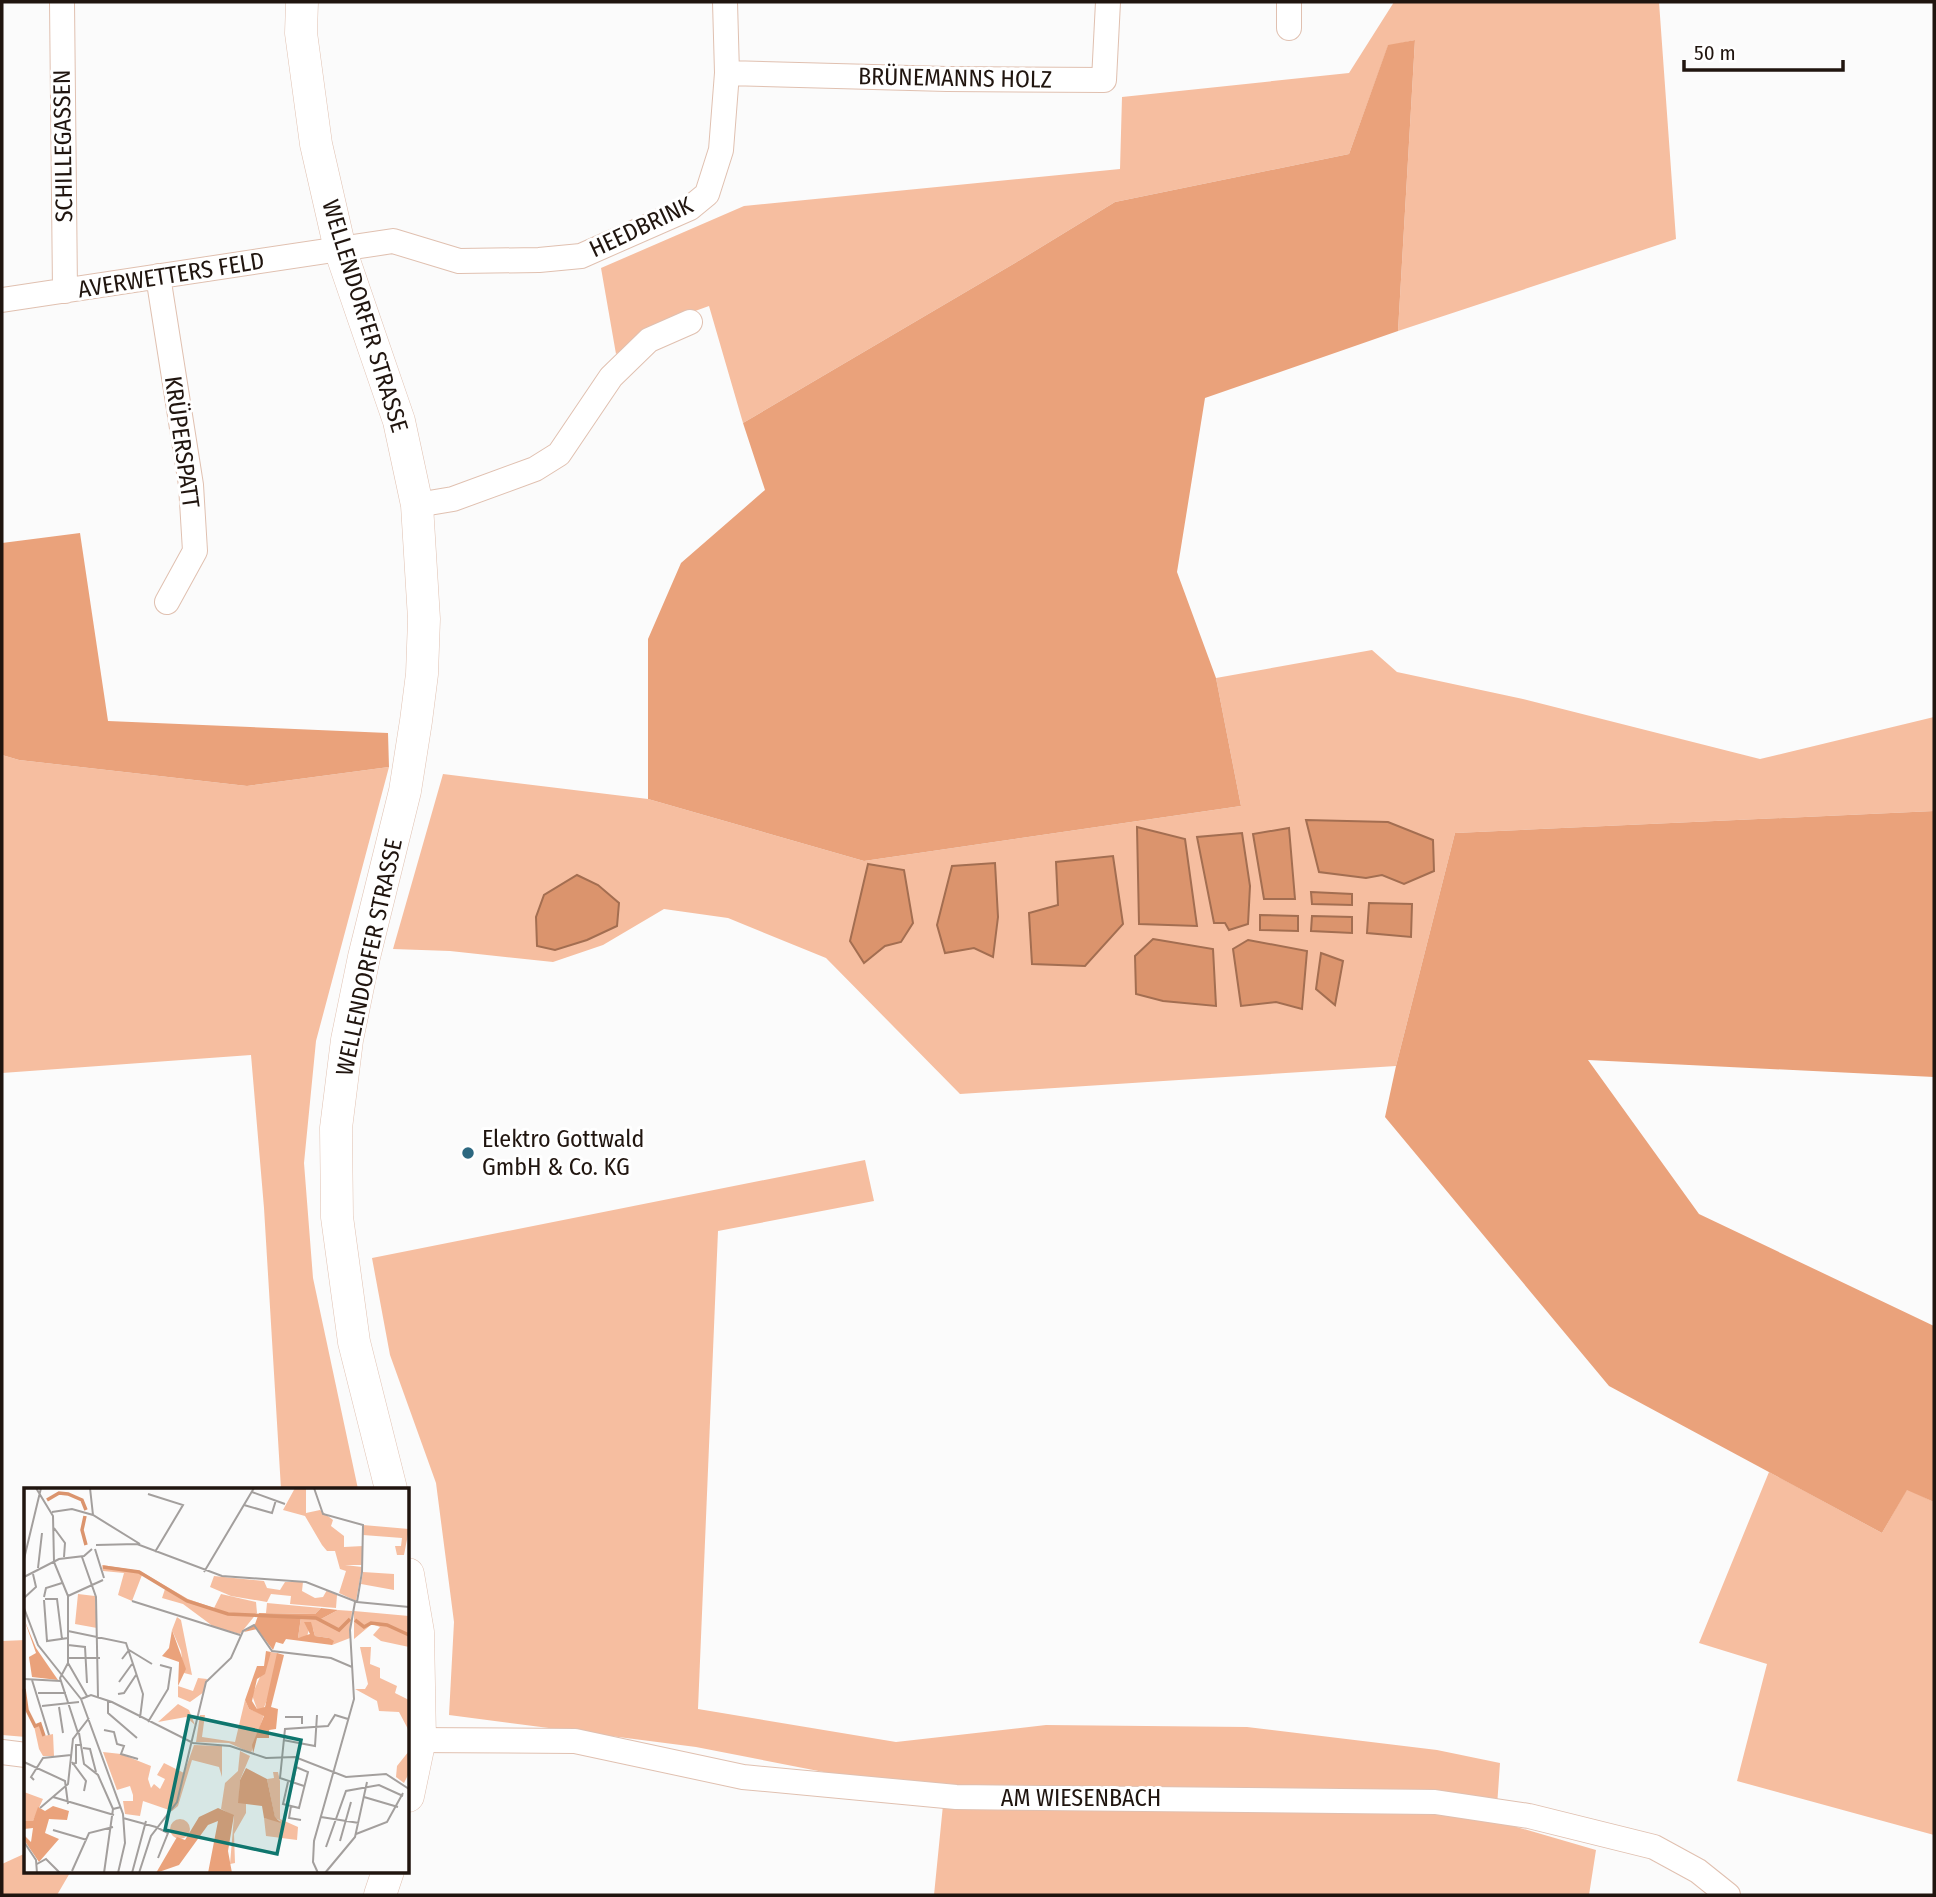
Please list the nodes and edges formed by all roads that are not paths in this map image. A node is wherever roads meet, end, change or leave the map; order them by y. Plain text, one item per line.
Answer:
1 (61, 2) edge
2 (302, 2) edge
3 (725, 2) edge
4 (1108, 2) edge
5 (1289, 2) edge
6 (1289, 27) dead end
7 (727, 73) junction
8 (340, 249) junction
9 (158, 276) junction
10 (65, 291) junction
11 (2, 300) edge
12 (690, 322) dead end
13 (417, 505) junction
14 (167, 602) dead end
15 (391, 1488) edge
16 (410, 1586) edge
17 (414, 1740) edge
18 (2, 1752) edge
19 (24, 1755) edge
20 (410, 1777) edge
21 (388, 1872) edge
22 (380, 1895) edge
23 (1728, 1895) edge

1 - 10 street, SCHILLEGASSEN
2 - 8 street, WELLENDORFER STRASSE
3 - 7 street, HEEDBRINK
4 - 7 street, BRÜNEMANNS HOLZ
5 - 6 street
7 - 8 street, HEEDBRINK
8 - 9 street, AVERWETTERS FELD
8 - 13 street, WELLENDORFER STRASSE
9 - 10 street, AVERWETTERS FELD
9 - 14 street, KRÜPERSPATT
10 - 11 street, AVERWETTERS FELD
12 - 13 street
13 - 15 street, WELLENDORFER STRASSE
16 - 17 street
17 - 20 street
17 - 23 street, AM WIESENBACH
18 - 19 street
21 - 22 street

